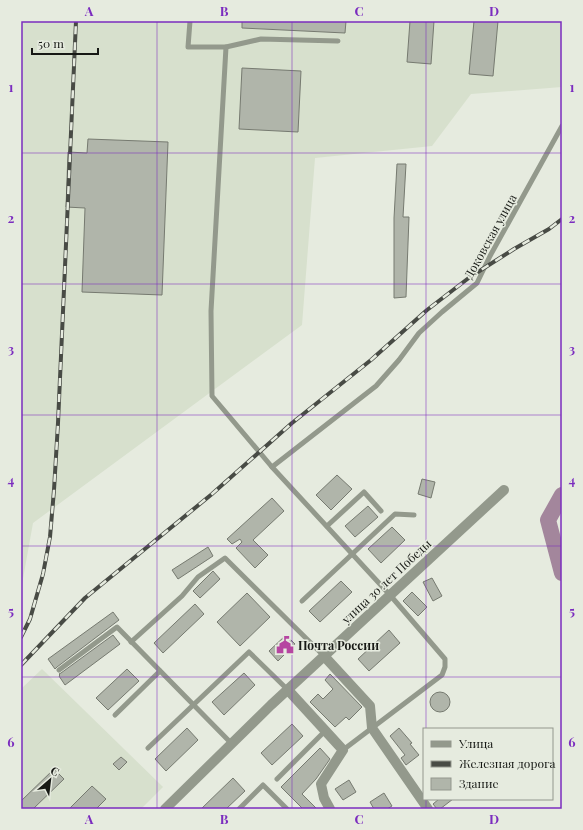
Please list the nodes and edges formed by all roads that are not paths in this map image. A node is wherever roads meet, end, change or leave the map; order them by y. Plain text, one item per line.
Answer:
1 (190, 21) edge
2 (338, 41) dead end
3 (226, 47) junction
4 (562, 126) edge
5 (272, 467) junction
6 (504, 490) dead end
7 (381, 511) dead end
8 (414, 515) dead end
9 (327, 526) junction
10 (353, 554) junction
11 (390, 595) junction
12 (302, 601) dead end
13 (131, 642) junction
14 (324, 656) junction
15 (60, 670) dead end
16 (160, 671) junction
17 (288, 690) junction
18 (193, 705) junction
19 (115, 715) dead end
20 (372, 728) junction
21 (325, 731) junction
22 (232, 744) junction
23 (148, 748) dead end
24 (343, 750) junction
25 (277, 779) dead end
26 (170, 807) edge
27 (239, 809) edge
28 (287, 809) edge
29 (330, 809) edge
30 (428, 809) edge

1 - 3 lane
2 - 3 lane
3 - 5 lane
4 - 5 lane, Доковская улица
5 - 9 lane
6 - 11 street, улица 30 лет Победы
7 - 9 lane
8 - 10 lane
9 - 10 lane
10 - 11 lane
10 - 12 lane
11 - 14 street, улица 30 лет Победы
11 - 20 lane
13 - 14 lane
13 - 15 lane
13 - 16 lane
14 - 17 street, улица 30 лет Победы
14 - 20 street
16 - 18 lane
16 - 19 lane
17 - 18 lane
17 - 21 street
17 - 22 street, улица 30 лет Победы
18 - 22 lane
18 - 23 lane
20 - 24 lane
20 - 30 street
21 - 24 street
21 - 25 lane
22 - 26 street, улица 30 лет Победы
24 - 29 street
27 - 28 lane

